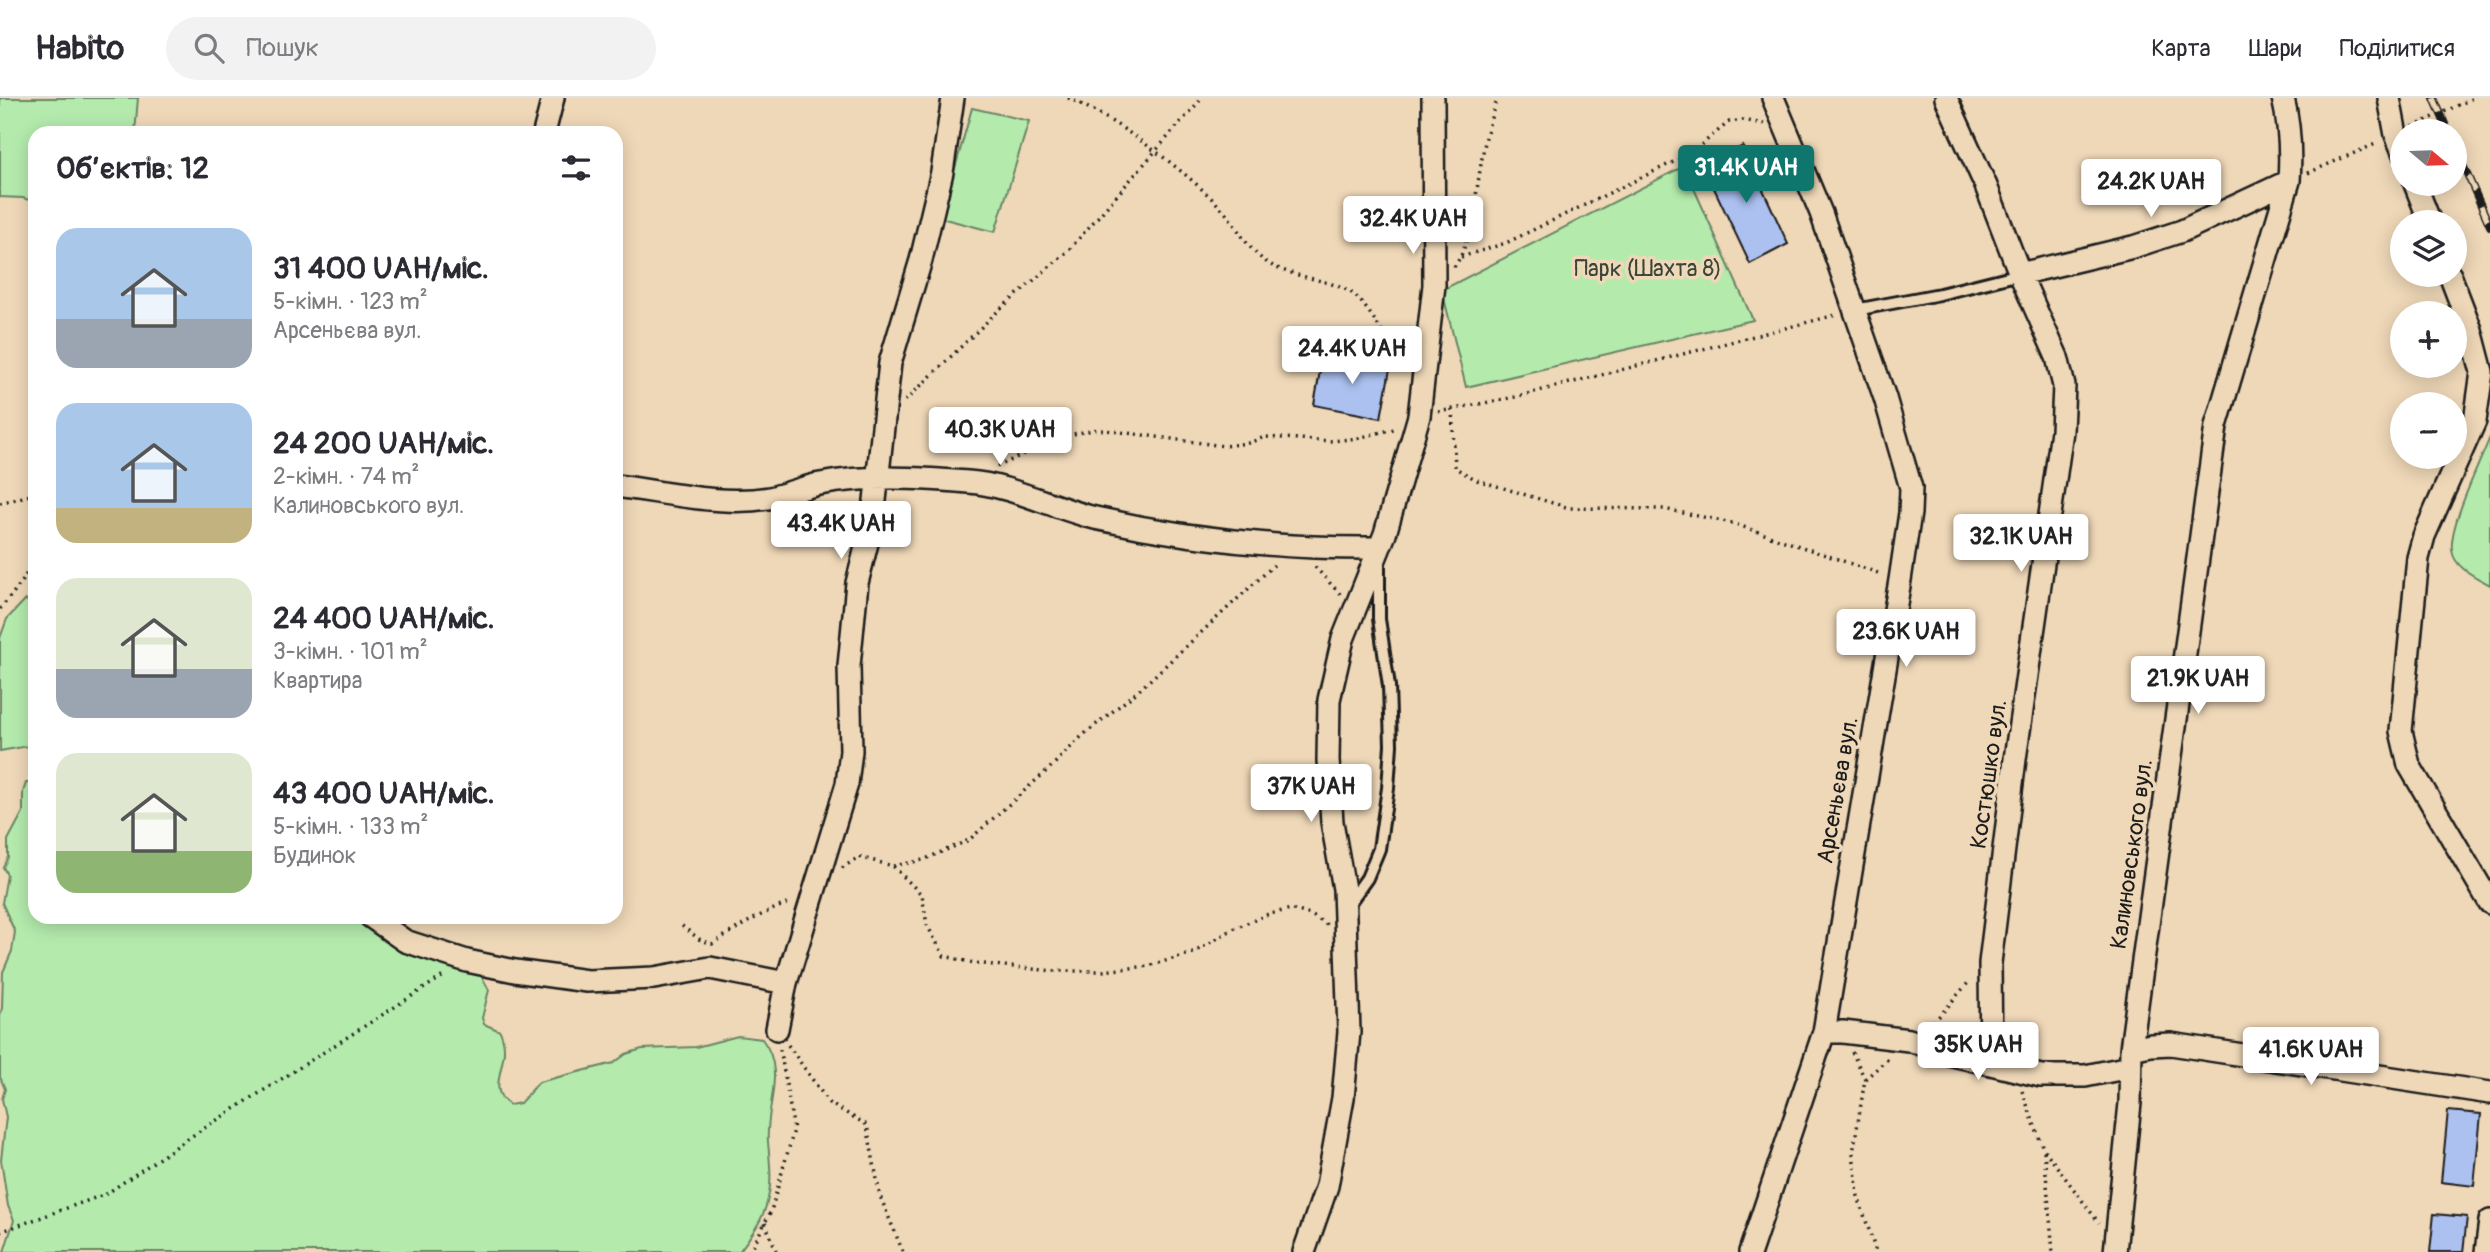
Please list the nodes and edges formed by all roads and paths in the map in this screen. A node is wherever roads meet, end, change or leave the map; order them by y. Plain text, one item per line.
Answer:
1 (553, 98) edge
2 (953, 98) edge
3 (1068, 98) edge
4 (1202, 98) edge
5 (1433, 98) edge
6 (1498, 98) edge
7 (1773, 98) edge
8 (1945, 98) edge
9 (2283, 98) edge
10 (2389, 98) edge
11 (2473, 98) edge
12 (2395, 119) edge
13 (2437, 119) edge
14 (546, 126) edge
15 (1786, 129) junction
16 (2390, 144) edge
17 (1155, 153) junction
18 (2289, 181) junction
19 (1461, 257) junction
20 (2020, 274) junction
21 (1434, 285) junction
22 (2455, 287) edge
23 (1854, 310) junction
24 (1427, 355) junction
25 (1452, 409) junction
26 (1418, 420) junction
27 (883, 422) junction
28 (876, 478) junction
29 (971, 482) junction
30 (623, 487) edge
31 (28, 496) edge
32 (0, 503) edge
33 (1292, 547) junction
34 (1379, 548) junction
35 (28, 571) edge
36 (1900, 580) junction
37 (0, 609) edge
38 (1353, 614) junction
39 (893, 866) junction
40 (813, 892) junction
41 (2490, 903) edge
42 (1345, 909) junction
43 (381, 924) edge
44 (682, 926) dead end
45 (1346, 939) junction
46 (467, 961) junction
47 (1990, 963) junction
48 (786, 983) junction
49 (777, 1029) junction
50 (1833, 1032) junction
51 (1909, 1040) junction
52 (2130, 1058) junction
53 (1991, 1063) junction
54 (2014, 1070) junction
55 (1865, 1079) junction
56 (2490, 1093) edge
57 (2043, 1148) junction
58 (2490, 1221) edge
59 (765, 1223) junction
60 (0, 1232) edge
61 (2115, 1249) edge
62 (750, 1252) edge
63 (777, 1252) edge
64 (904, 1252) edge
65 (1304, 1252) edge
66 (1750, 1252) edge
67 (1876, 1252) edge
68 (2053, 1252) edge
69 (2486, 1252) edge

1 - 14 street
2 - 27 street
3 - 17 path
4 - 17 path
5 - 21 street
6 - 19 path
7 - 15 street, Арсеньєва вул.
8 - 20 street, Костюшко вул.
9 - 18 street, Калиновського вул.
10 - 12 street
11 - 13 path
15 - 19 path
15 - 23 street, Арсеньєва вул.
16 - 18 path
17 - 24 path
17 - 27 path
18 - 20 street
18 - 52 street, Калиновського вул.
19 - 21 path
20 - 23 lane
20 - 47 street, Костюшко вул.
21 - 24 street
22 - 41 street
23 - 25 path
23 - 36 street, Арсеньєва вул.
24 - 26 street
25 - 26 path
25 - 36 path
26 - 29 path
26 - 34 street
27 - 28 street
28 - 29 street
28 - 30 street
28 - 40 street
29 - 33 street
31 - 32 path
33 - 34 street
33 - 38 path
33 - 39 path
34 - 38 street
34 - 42 lane
35 - 37 path
36 - 50 street, Арсеньєва вул.
38 - 42 street
39 - 40 path
39 - 45 path
40 - 44 path
40 - 48 street
42 - 45 street
43 - 46 street
45 - 65 street
46 - 48 street
46 - 60 path
47 - 51 path
47 - 53 street, Костюшко вул.
48 - 49 street
49 - 59 path
49 - 64 path
50 - 51 street
50 - 55 path
50 - 66 street, Арсеньєва вул.
51 - 53 street
51 - 55 path
52 - 54 street
52 - 56 street
52 - 61 street, Калиновського вул.
53 - 54 street
54 - 57 path
55 - 67 path
57 - 61 path
57 - 68 path
58 - 69 street
59 - 62 path
59 - 63 path

